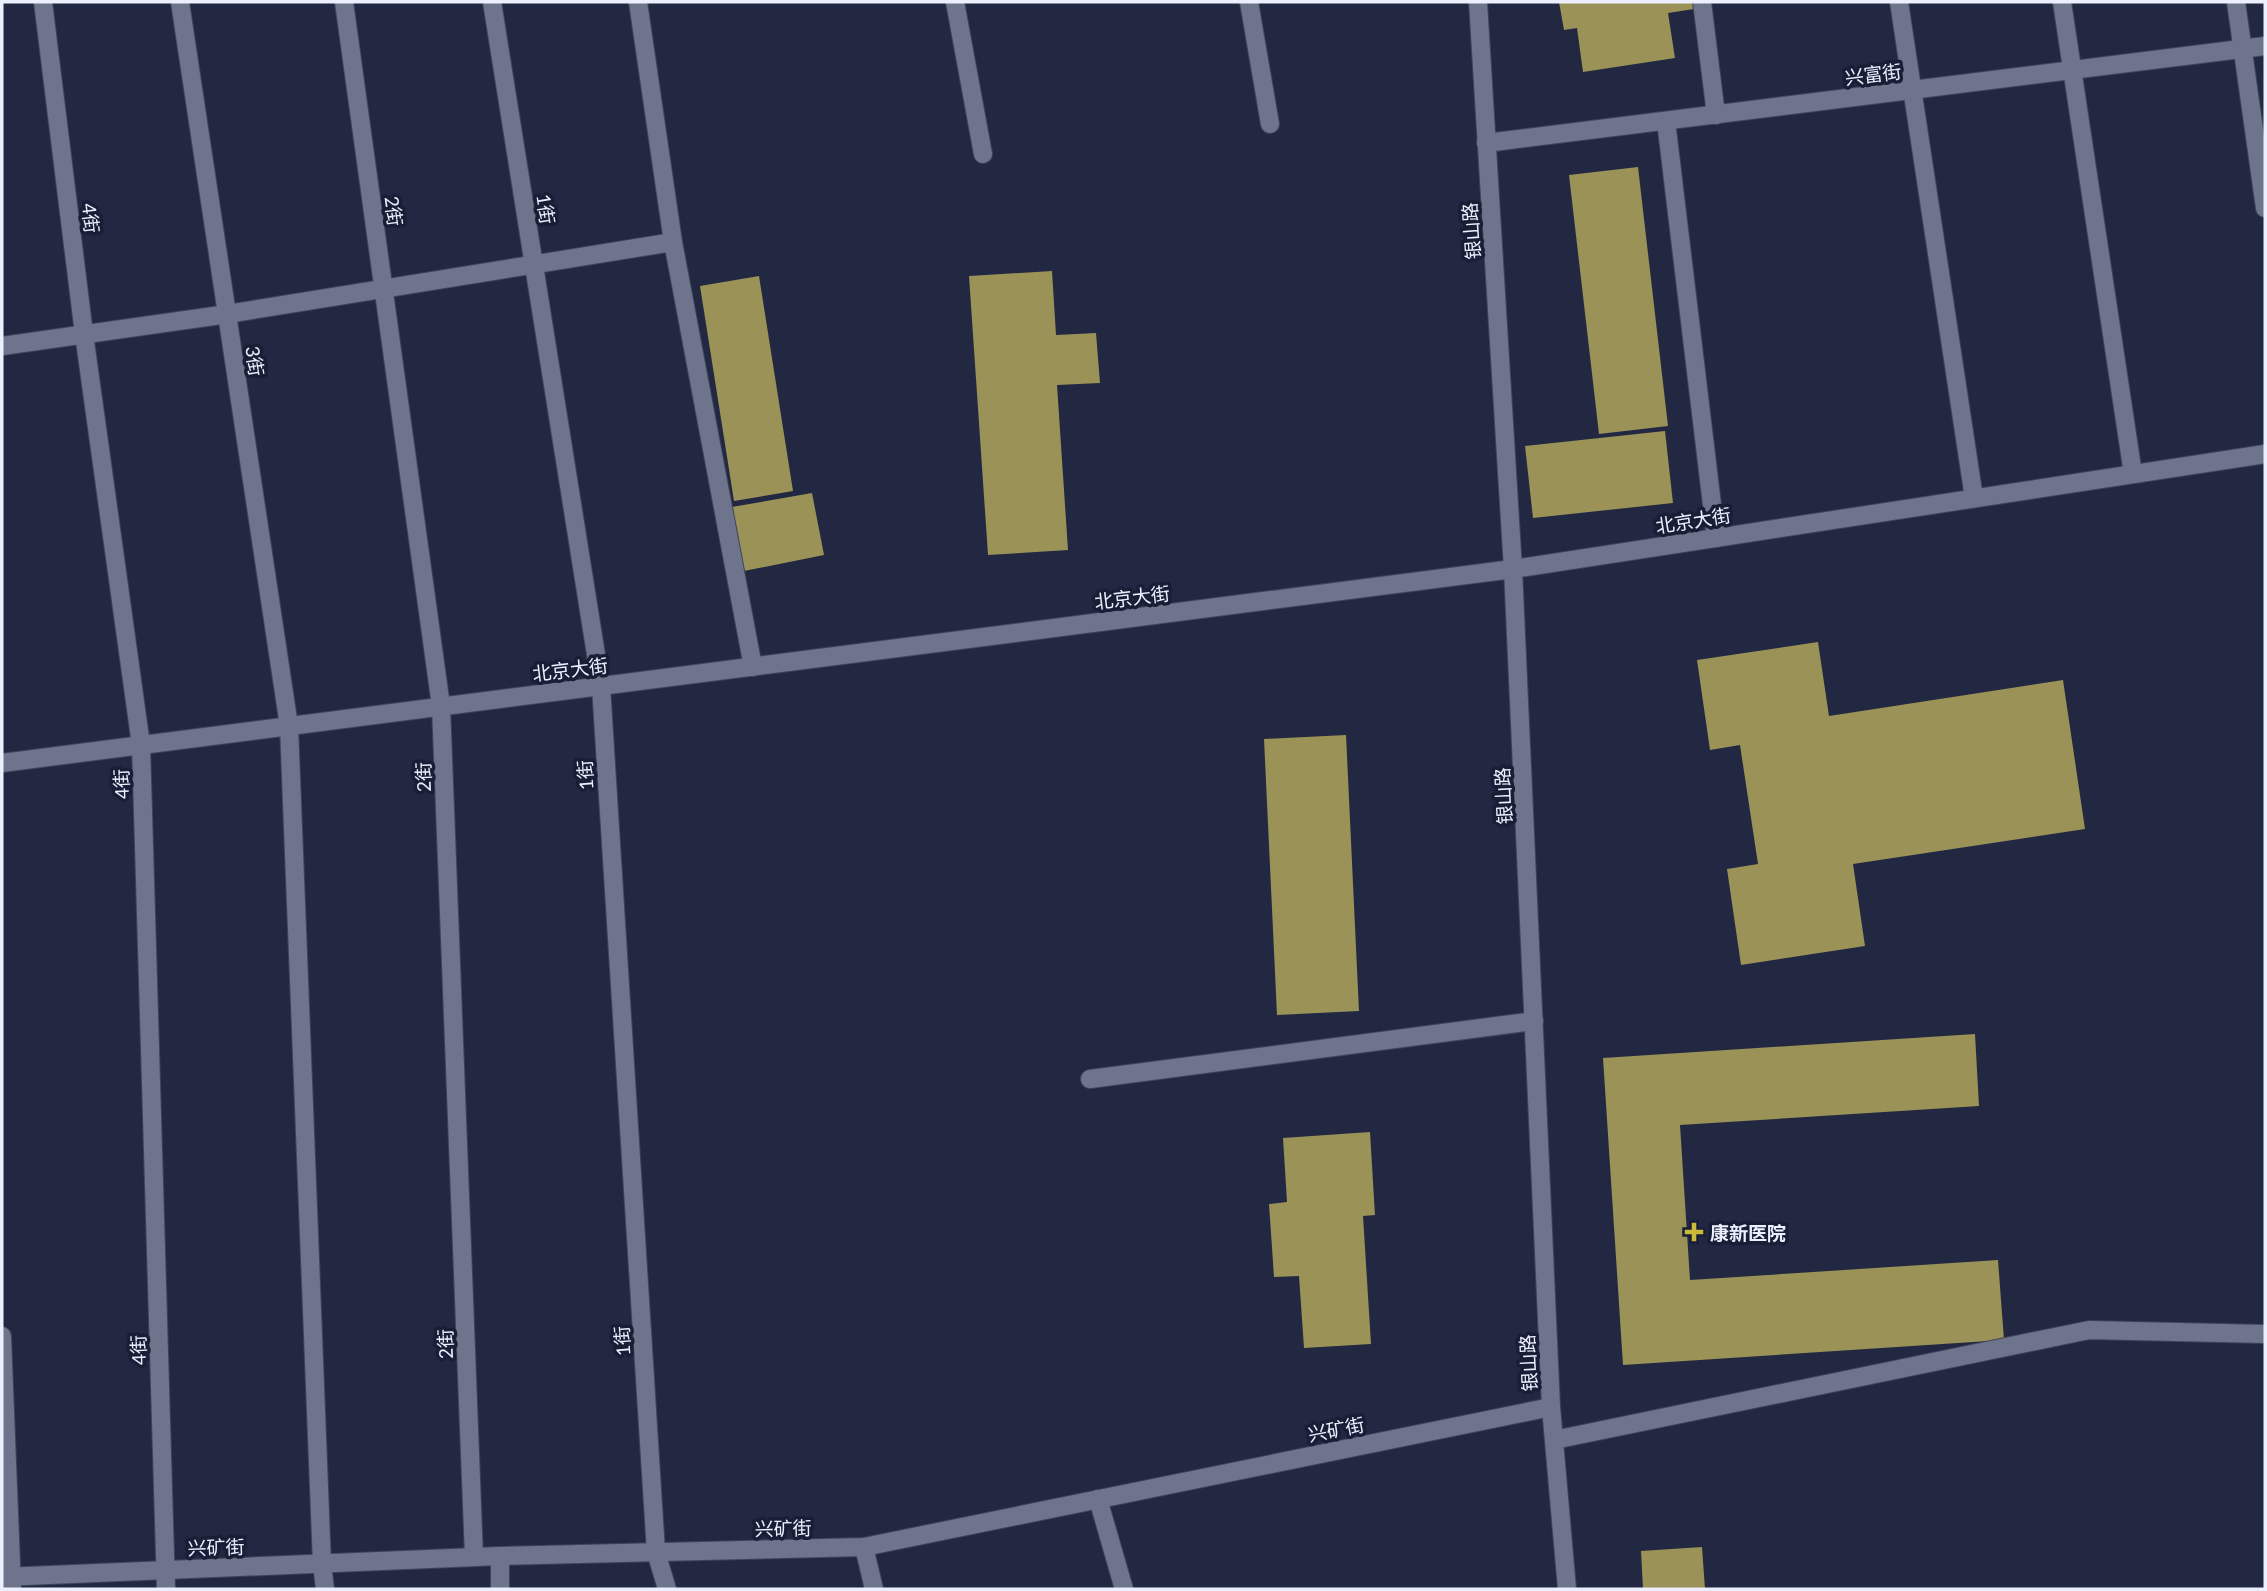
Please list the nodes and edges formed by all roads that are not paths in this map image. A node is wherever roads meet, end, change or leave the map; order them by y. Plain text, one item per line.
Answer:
1 (43, 2) edge
2 (180, 2) edge
3 (344, 2) edge
4 (492, 2) edge
5 (638, 2) edge
6 (955, 2) edge
7 (1249, 2) edge
8 (1478, 2) edge
9 (1702, 2) edge
10 (1899, 2) edge
11 (2062, 2) edge
12 (2236, 2) edge
13 (2265, 46) edge
14 (2244, 49) junction
15 (2072, 70) junction
16 (1913, 90) junction
17 (1716, 115) junction
18 (1667, 121) junction
19 (1270, 124) dead end
20 (1486, 143) junction
21 (983, 154) dead end
22 (2265, 208) edge
23 (673, 242) junction
24 (534, 265) junction
25 (383, 289) junction
26 (227, 314) junction
27 (84, 334) junction
28 (2, 346) edge
29 (2265, 454) edge
30 (2133, 474) junction
31 (1974, 498) junction
32 (1716, 538) junction
33 (1513, 569) junction
34 (753, 667) junction
35 (601, 686) junction
36 (441, 706) junction
37 (289, 726) junction
38 (141, 746) junction
39 (2, 763) edge
40 (1534, 1021) junction
41 (1090, 1079) dead end
42 (2265, 1334) edge
43 (2, 1336) edge
44 (1551, 1407) junction
45 (1554, 1440) junction
46 (1098, 1499) junction
47 (863, 1547) junction
48 (656, 1552) junction
49 (500, 1556) junction
50 (474, 1558) junction
51 (322, 1564) junction
52 (166, 1570) junction
53 (8, 1581) edge
54 (166, 1589) edge
55 (325, 1589) edge
56 (500, 1589) edge
57 (667, 1589) edge
58 (873, 1589) edge
59 (1124, 1589) edge
60 (1567, 1589) edge

1 - 27 street, 4街
2 - 26 street, 3街
3 - 25 street, 2街
4 - 24 street, 1街
5 - 23 street
6 - 21 street
7 - 19 street
8 - 20 street, 银山路
9 - 17 street
10 - 16 street
11 - 15 street
12 - 14 street
13 - 14 street, 兴富街
14 - 15 street, 兴富街
14 - 22 street
15 - 16 street, 兴富街
15 - 30 street
16 - 17 street, 兴富街
16 - 31 street
17 - 18 street, 兴富街
18 - 20 street, 兴富街
18 - 32 street
20 - 33 street, 银山路
23 - 24 street
23 - 34 street
24 - 25 street
24 - 35 street, 1街
25 - 26 street
25 - 36 street, 2街
26 - 27 street
26 - 37 street, 3街
27 - 28 street
27 - 38 street, 4街
29 - 30 street, 北京大街
30 - 31 street, 北京大街
31 - 32 street, 北京大街
32 - 33 street, 北京大街
33 - 34 street, 北京大街
33 - 40 street, 银山路
34 - 35 street, 北京大街
35 - 36 street, 北京大街
35 - 48 street, 1街
36 - 37 street, 北京大街
36 - 50 street, 2街
37 - 38 street, 北京大街
37 - 51 street, 3街
38 - 39 street, 北京大街
38 - 52 street, 4街
40 - 41 street
40 - 44 street, 银山路
42 - 45 street
43 - 53 street
44 - 45 street, 银山路
44 - 46 street, 兴矿街
45 - 60 street, 银山路
46 - 47 street, 兴矿街
46 - 59 street
47 - 48 street, 兴矿街
47 - 58 street
48 - 49 street, 兴矿街
48 - 57 street, 1街
49 - 50 street, 兴矿街
49 - 56 street
50 - 51 street, 兴矿街
51 - 52 street, 兴矿街
51 - 55 street, 3街
52 - 53 street, 兴矿街
52 - 54 street, 4街

